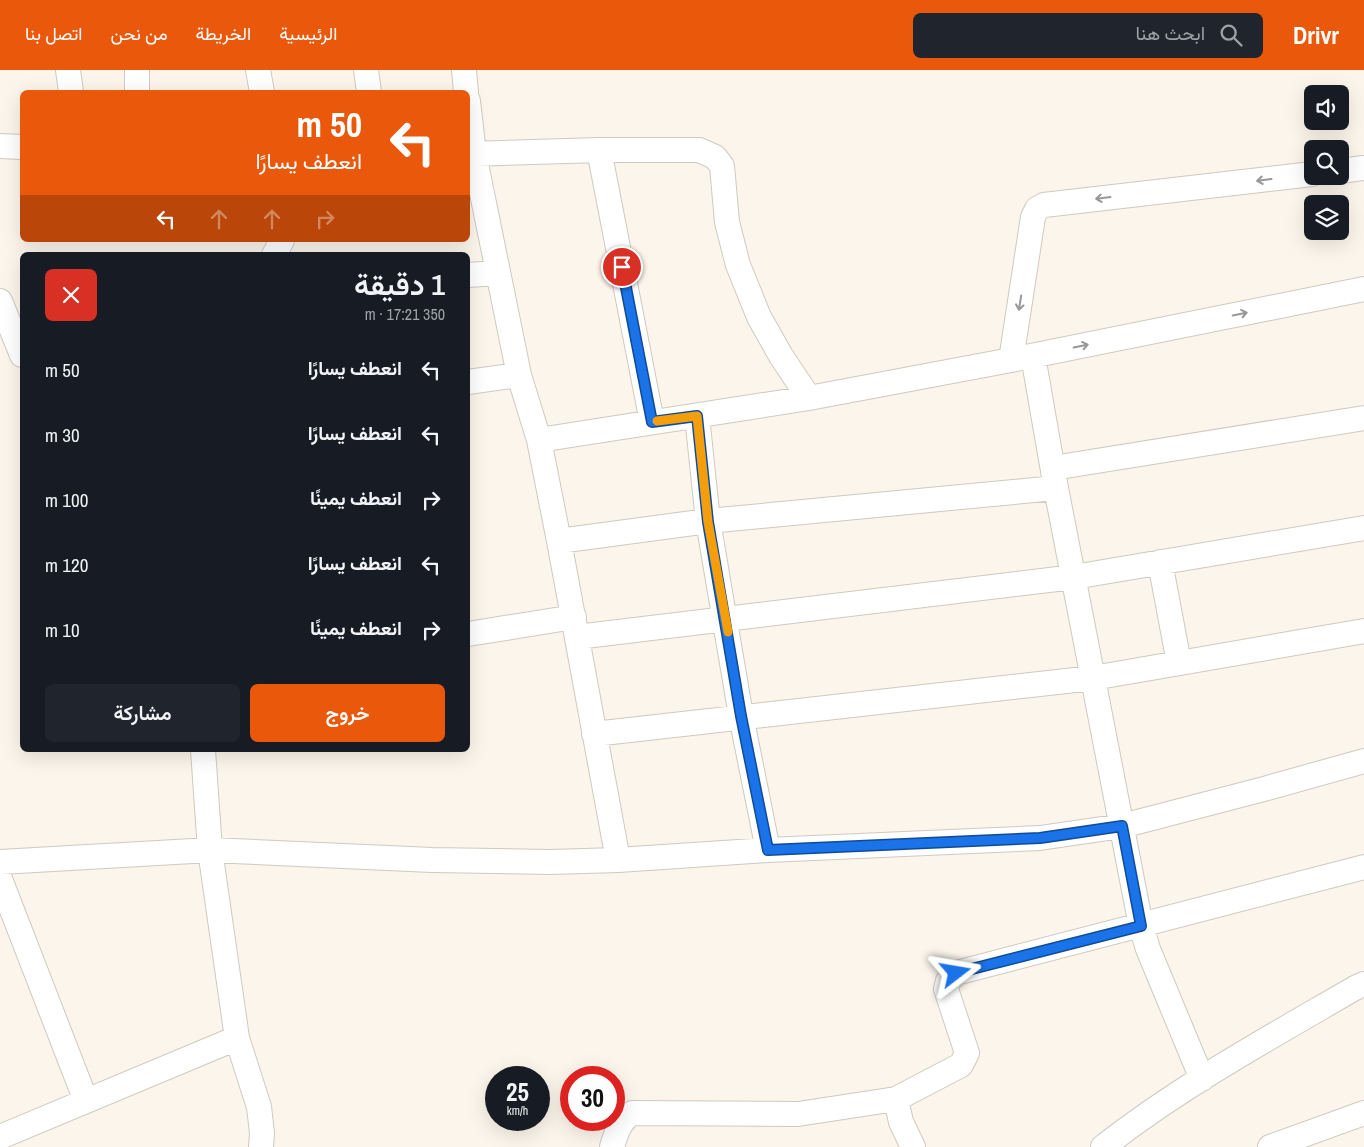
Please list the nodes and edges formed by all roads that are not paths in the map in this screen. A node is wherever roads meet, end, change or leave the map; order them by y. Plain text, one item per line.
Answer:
1 (68, 70) edge
2 (137, 70) edge
3 (258, 70) edge
4 (366, 70) edge
5 (464, 70) edge
6 (71, 90) edge
7 (137, 90) edge
8 (262, 90) edge
9 (370, 90) edge
10 (466, 90) edge
11 (470, 136) edge
12 (0, 146) edge
13 (20, 147) edge
14 (599, 150) junction
15 (471, 154) edge
16 (1364, 168) edge
17 (1349, 170) edge
18 (1304, 175) edge
19 (498, 273) junction
20 (470, 275) edge
21 (1364, 289) edge
22 (0, 301) edge
23 (20, 350) edge
24 (1022, 358) junction
25 (519, 375) junction
26 (470, 382) edge
27 (809, 398) junction
28 (697, 416) junction
29 (1364, 418) edge
30 (652, 422) junction
31 (539, 440) junction
32 (1054, 478) junction
33 (708, 522) junction
34 (1364, 528) edge
35 (559, 541) junction
36 (1160, 562) junction
37 (1074, 577) junction
38 (726, 620) junction
39 (576, 627) junction
40 (1364, 630) edge
41 (470, 634) edge
42 (1179, 662) junction
43 (1093, 678) junction
44 (741, 716) junction
45 (594, 734) junction
46 (203, 752) edge
47 (1364, 761) edge
48 (1122, 826) junction
49 (210, 850) junction
50 (768, 850) junction
51 (618, 860) junction
52 (0, 862) edge
53 (1364, 867) edge
54 (0, 879) edge
55 (1141, 926) junction
56 (1364, 984) edge
57 (237, 1038) junction
58 (1202, 1079) junction
59 (896, 1100) junction
60 (86, 1101) junction
61 (1364, 1113) edge
62 (2, 1131) edge
63 (261, 1147) edge
64 (612, 1147) edge
65 (913, 1147) edge
66 (1103, 1147) edge
67 (1270, 1147) edge

1 - 6 street
2 - 7 street
3 - 8 street
4 - 9 street
5 - 10 street
11 - 15 street
12 - 13 street
14 - 15 street
14 - 27 street
14 - 30 street
15 - 19 street
16 - 17 street
18 -> 24 street
19 - 20 street
19 - 25 street
24 -> 21 street
22 - 23 street
24 - 27 street
24 - 32 street
25 - 26 street
25 - 31 street
27 - 28 street
28 - 30 street
28 - 33 street
29 - 32 street
30 - 31 street
31 - 35 street
32 - 33 street
32 - 37 street
33 - 35 street
33 - 38 street
34 - 36 street
35 - 39 street
36 - 37 street
36 - 42 street
37 - 38 street
37 - 43 street
38 - 39 street
38 - 44 street
39 - 41 street
39 - 45 street
40 - 42 street
42 - 43 street
43 - 44 street
43 - 48 street
44 - 45 street
44 - 50 street
45 - 51 street
46 - 49 street
47 - 48 street
48 - 50 street
48 - 55 street
49 - 51 street
49 - 52 street
49 - 57 street
50 - 51 street
53 - 55 street
54 - 60 street
55 - 58 street
55 - 59 street
56 - 58 street
57 - 60 street
57 - 63 street
58 - 66 street
59 - 64 street
59 - 65 street
60 - 62 street
61 - 67 street

